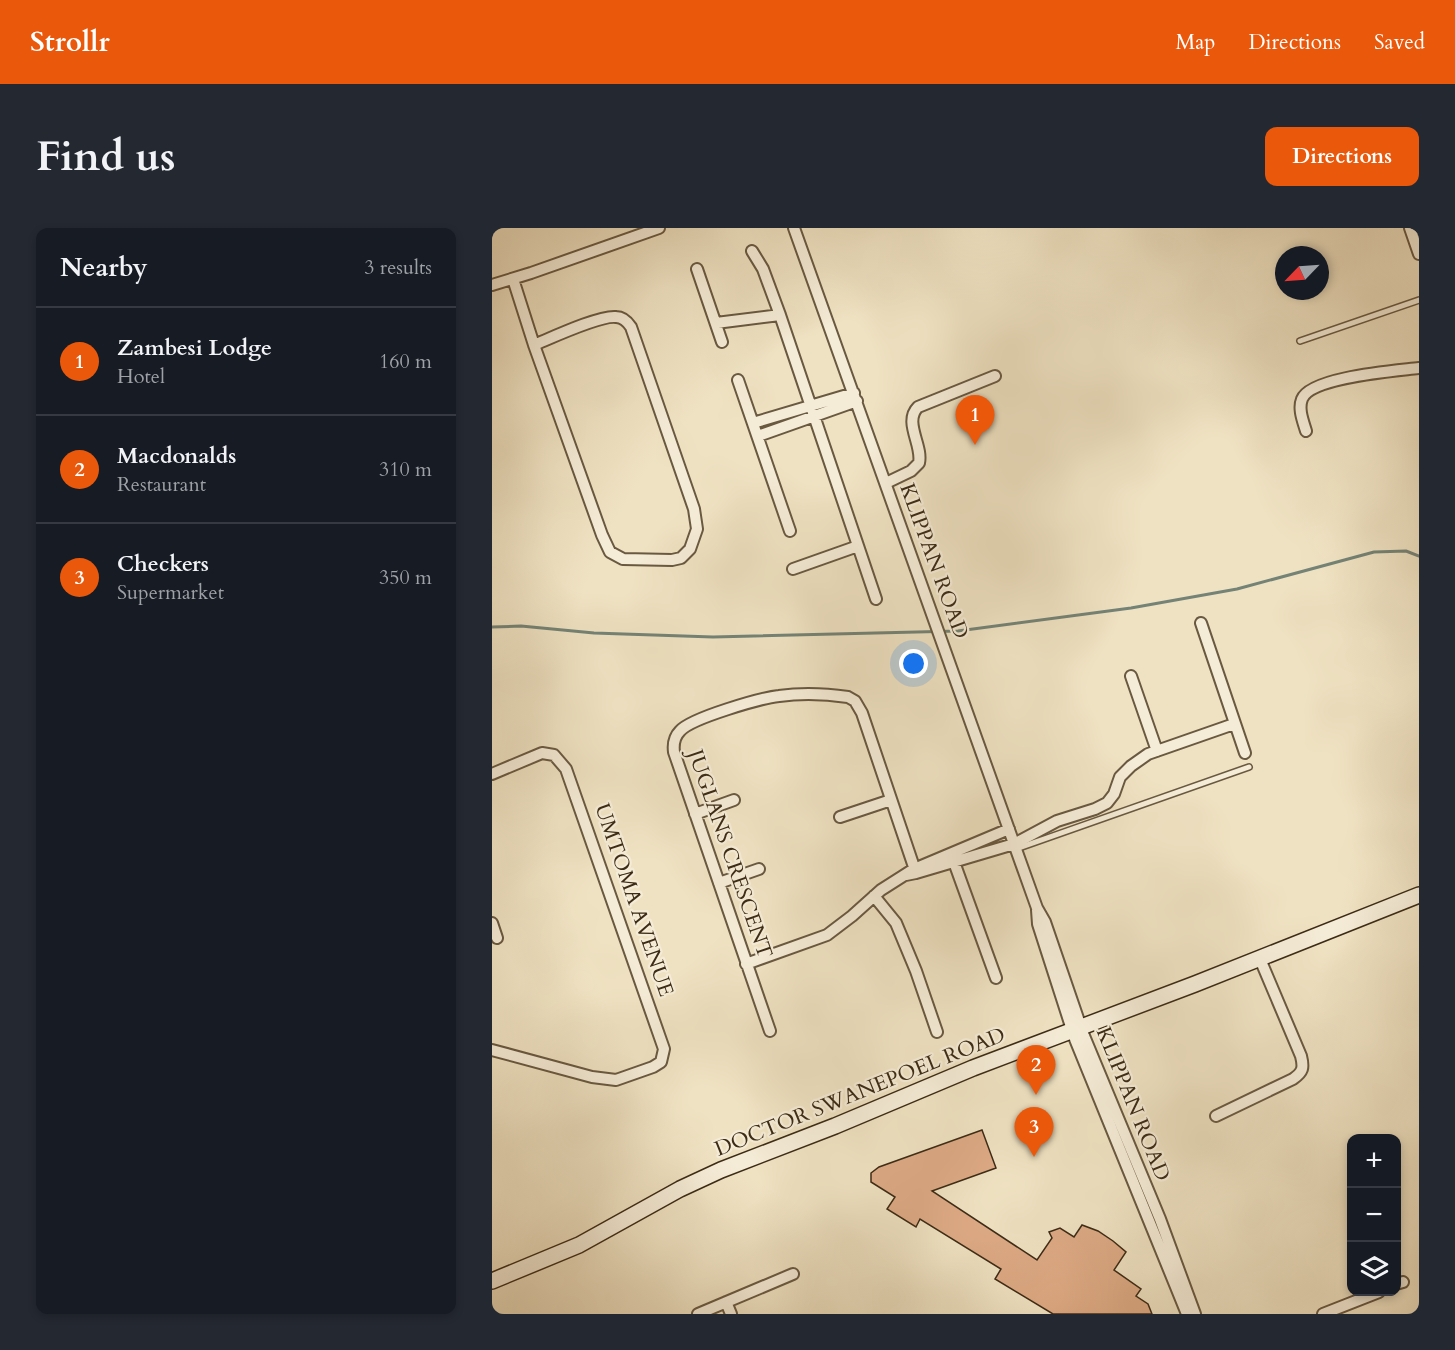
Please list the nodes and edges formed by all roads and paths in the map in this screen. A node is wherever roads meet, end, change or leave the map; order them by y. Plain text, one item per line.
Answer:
1 (658, 228) edge
2 (794, 228) edge
3 (1410, 228) edge
4 (752, 251) dead end
5 (1419, 254) edge
6 (697, 269) dead end
7 (513, 279) junction
8 (492, 285) edge
9 (1419, 300) edge
10 (780, 315) junction
11 (716, 323) junction
12 (1300, 340) dead end
13 (722, 342) dead end
14 (534, 345) junction
15 (1419, 368) edge
16 (995, 376) dead end
17 (738, 380) dead end
18 (855, 397) junction
19 (813, 411) junction
20 (753, 423) junction
21 (1306, 431) dead end
22 (758, 436) junction
23 (886, 483) junction
24 (790, 531) dead end
25 (858, 546) junction
26 (793, 569) dead end
27 (876, 599) dead end
28 (1201, 623) dead end
29 (1131, 676) dead end
30 (1234, 724) junction
31 (1157, 751) junction
32 (1245, 753) dead end
33 (1249, 767) dead end
34 (492, 774) edge
35 (734, 800) dead end
36 (891, 800) junction
37 (695, 814) junction
38 (840, 817) dead end
39 (1009, 829) junction
40 (1015, 846) junction
41 (954, 862) junction
42 (759, 869) dead end
43 (912, 872) junction
44 (719, 883) junction
45 (1419, 895) edge
46 (874, 896) junction
47 (1419, 902) edge
48 (492, 922) edge
49 (497, 938) dead end
50 (1262, 962) junction
51 (746, 964) junction
52 (996, 978) dead end
53 (770, 1031) dead end
54 (937, 1032) dead end
55 (1078, 1033) junction
56 (492, 1050) edge
57 (1216, 1116) dead end
58 (1141, 1176) junction
59 (1136, 1187) junction
60 (1155, 1220) junction
61 (793, 1274) dead end
62 (492, 1281) edge
63 (492, 1286) edge
64 (1369, 1296) edge
65 (726, 1302) junction
66 (698, 1314) edge
67 (731, 1314) edge
68 (1187, 1314) edge
69 (1195, 1314) edge
70 (1323, 1314) edge

1 - 7 street
2 - 18 street, KLIPPAN ROAD
3 - 5 street
4 - 10 street
6 - 11 street
7 - 8 street
7 - 14 street
9 - 12 lane
10 - 11 street
10 - 19 street
11 - 13 street
14 - 14 street
15 - 21 street
16 - 23 street
17 - 20 street
18 - 19 street
18 - 23 street, KLIPPAN ROAD
19 - 20 street
19 - 22 street
19 - 25 street
20 - 22 street
22 - 24 street
23 - 39 street, KLIPPAN ROAD
25 - 26 street
25 - 27 street
28 - 30 street
29 - 31 street
30 - 31 street
30 - 32 street
31 - 40 street
33 - 40 lane
34 - 56 street, UMTOMA AVENUE
35 - 37 street
36 - 37 street, JUGLANS CRESCENT
36 - 38 street
36 - 43 street, JUGLANS CRESCENT
37 - 44 street, JUGLANS CRESCENT
39 - 40 street, KLIPPAN ROAD
39 - 43 street
40 - 41 street
40 - 55 street, KLIPPAN ROAD
41 - 43 street
41 - 52 street
42 - 44 street
43 - 46 street
44 - 51 street, JUGLANS CRESCENT
45 - 50 main road, DOCTOR SWANEPOEL ROAD
46 - 51 street
46 - 54 street
47 - 50 main road, DOCTOR SWANEPOEL ROAD
48 - 49 street
50 - 55 main road, DOCTOR SWANEPOEL ROAD
50 - 57 street
51 - 53 street, JUGLANS CRESCENT
55 - 58 street, KLIPPAN ROAD
55 - 59 street, KLIPPAN ROAD
55 - 62 main road, DOCTOR SWANEPOEL ROAD
55 - 63 main road, DOCTOR SWANEPOEL ROAD
58 - 59 lane
58 - 60 street, KLIPPAN ROAD
59 - 60 street, KLIPPAN ROAD
60 - 68 street, KLIPPAN ROAD
60 - 69 street, KLIPPAN ROAD
61 - 65 street
64 - 70 street
65 - 66 street
65 - 67 street

